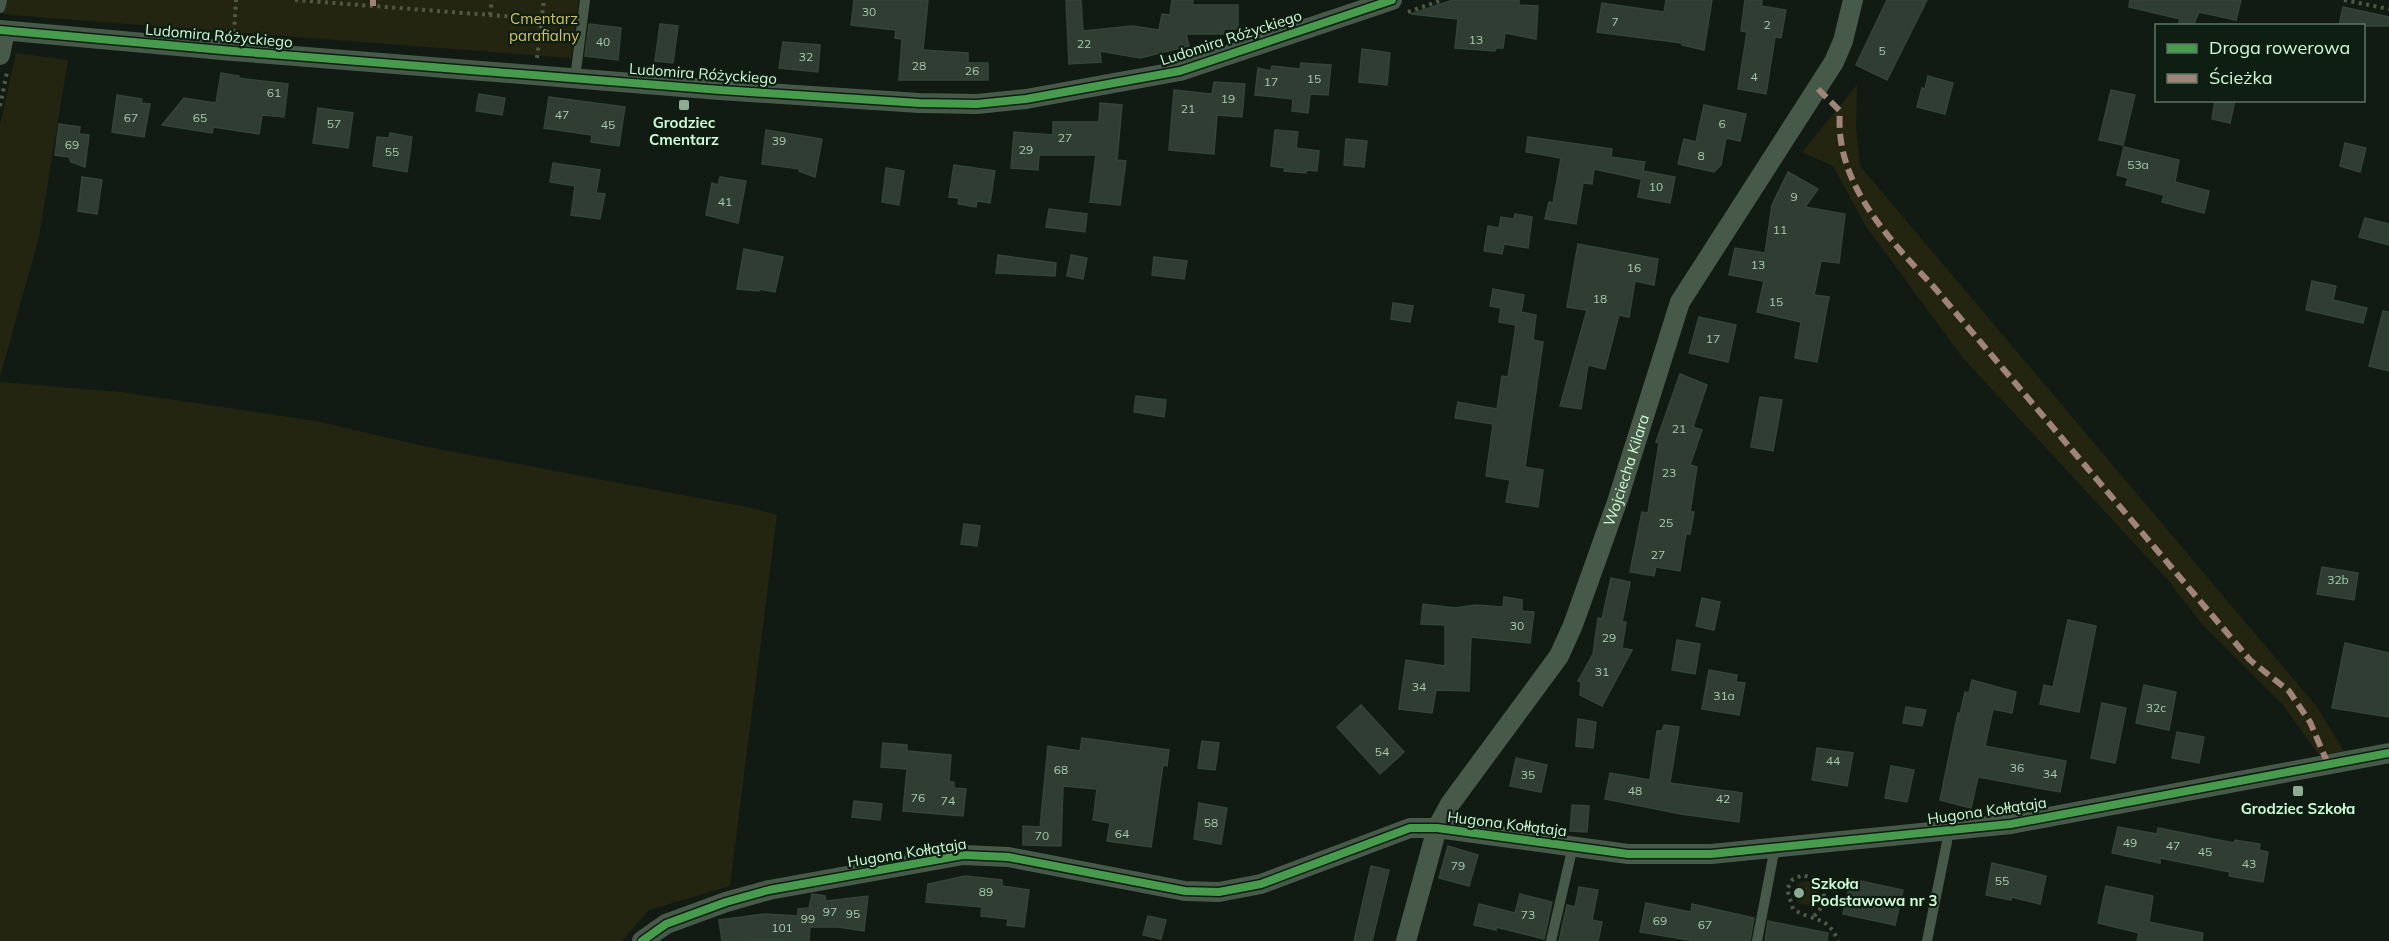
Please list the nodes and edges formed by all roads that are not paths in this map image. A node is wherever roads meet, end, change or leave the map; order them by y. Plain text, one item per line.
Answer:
1 (2, 0) edge
2 (585, 0) edge
3 (1392, 0) edge
4 (1853, 0) edge
5 (0, 8) edge
6 (3, 30) edge
7 (0, 55) edge
8 (575, 78) junction
9 (2389, 753) edge
10 (1437, 828) junction
11 (1945, 831) junction
12 (1574, 846) junction
13 (1775, 848) junction
14 (642, 941) edge
15 (1406, 941) edge
16 (1551, 941) edge
17 (1757, 941) edge
18 (1927, 941) edge

1 - 5 lane
2 - 8 lane
3 - 8 street, Ludomira Różyckiego
4 - 10 street, Wojciecha Kilara
6 - 7 street
6 - 8 street, Ludomira Różyckiego
9 - 11 street, Hugona Kołłątaja
10 - 12 street, Hugona Kołłątaja
10 - 14 street, Hugona Kołłątaja
10 - 15 street, Wojciecha Kilara
11 - 13 street, Hugona Kołłątaja
11 - 18 lane
12 - 13 street, Hugona Kołłątaja
12 - 16 lane
13 - 17 lane

